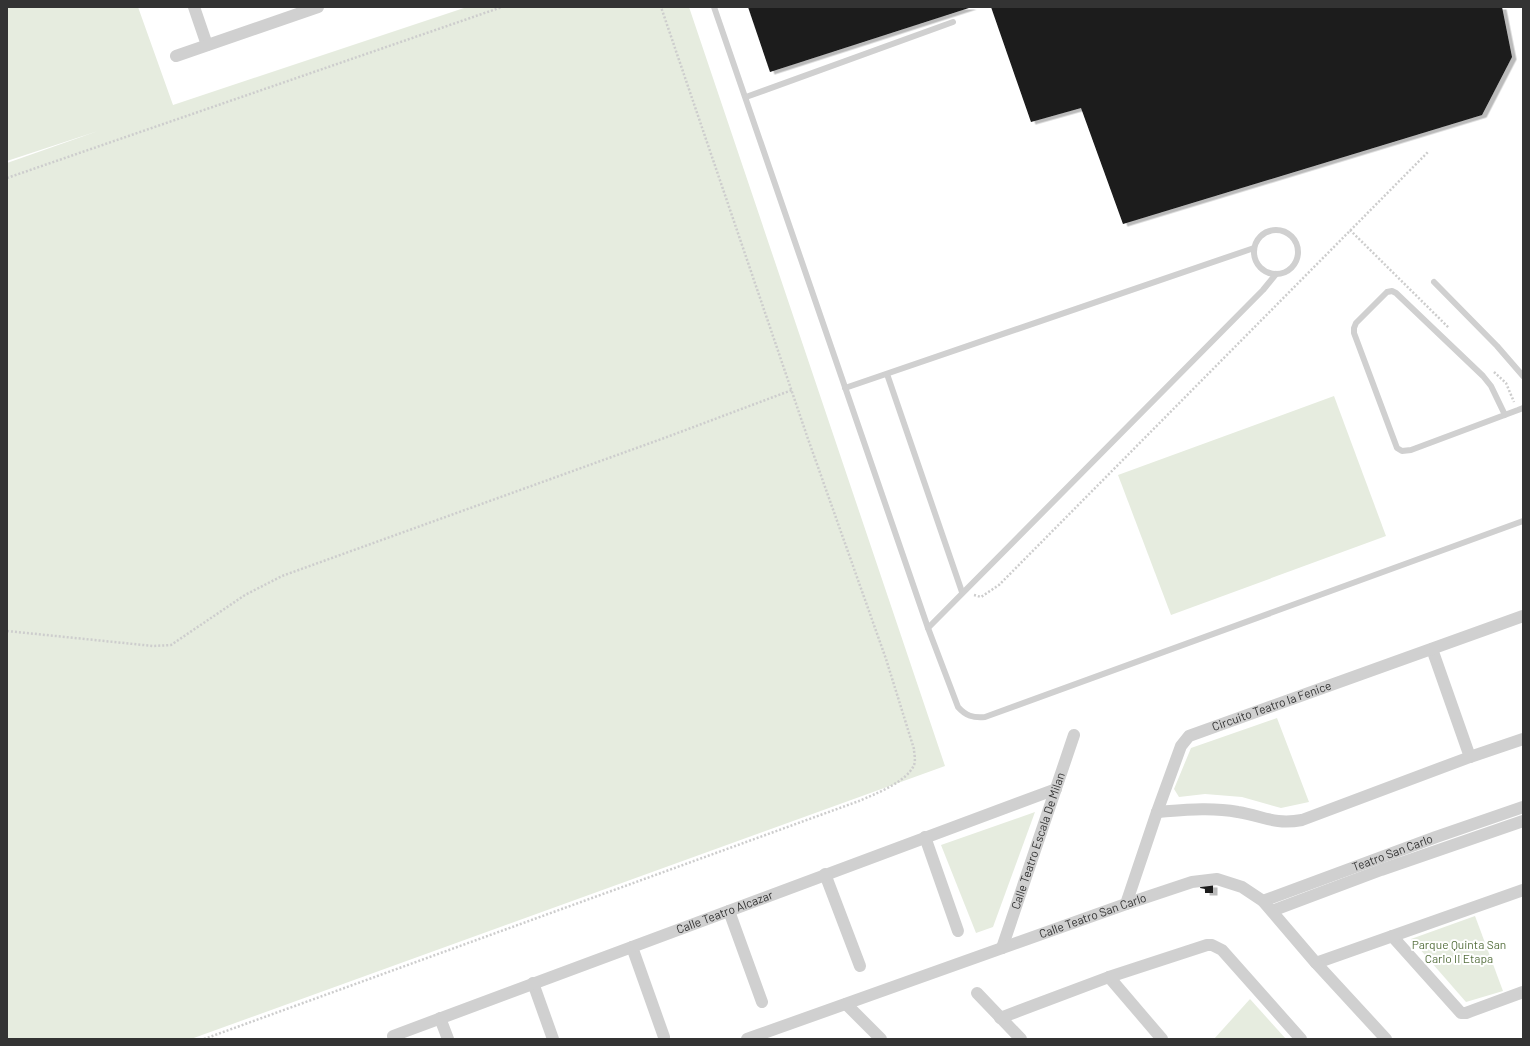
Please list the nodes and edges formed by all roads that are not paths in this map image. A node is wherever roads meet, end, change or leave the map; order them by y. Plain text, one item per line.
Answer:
1 (194, 7) edge
2 (318, 7) edge
3 (714, 7) edge
4 (953, 22) dead end
5 (207, 45) junction
6 (176, 56) dead end
7 (746, 97) junction
8 (1254, 248) junction
9 (1276, 274) junction
10 (1434, 282) dead end
11 (887, 374) junction
12 (1523, 376) edge
13 (845, 388) junction
14 (1523, 408) edge
15 (1505, 415) junction
16 (1523, 521) edge
17 (962, 592) junction
18 (1523, 616) edge
19 (928, 628) junction
20 (1432, 649) junction
21 (1074, 735) dead end
22 (1523, 739) edge
23 (1470, 757) junction
24 (1056, 789) junction
25 (1523, 806) edge
26 (1157, 812) junction
27 (1523, 821) edge
28 (925, 837) junction
29 (825, 874) junction
30 (1523, 890) edge
31 (1263, 901) junction
32 (1126, 904) junction
33 (729, 911) junction
34 (1272, 911) junction
35 (958, 931) dead end
36 (1392, 936) junction
37 (632, 946) junction
38 (1002, 948) junction
39 (1316, 963) junction
40 (860, 966) dead end
41 (1109, 977) junction
42 (534, 983) junction
43 (1523, 992) edge
44 (977, 993) dead end
45 (762, 1002) dead end
46 (846, 1004) junction
47 (440, 1018) junction
48 (1000, 1018) junction
49 (393, 1036) dead end
50 (664, 1037) dead end
51 (1382, 1038) edge
52 (448, 1039) edge
53 (553, 1039) edge
54 (747, 1039) edge
55 (881, 1039) edge
56 (1021, 1039) edge
57 (1162, 1039) edge
58 (1301, 1039) edge

1 - 5 street
2 - 5 street
3 - 7 lane
4 - 7 lane
5 - 6 street
7 - 13 lane
8 - 9 lane
8 - 9 lane
8 - 11 lane
9 - 17 lane
10 - 12 lane
11 - 13 lane
11 - 17 lane
13 - 19 lane
14 - 15 lane
15 - 15 lane
16 - 19 lane
17 - 19 lane
18 - 20 street, Circuito Teatro la Fenice
20 - 23 street
20 - 26 street, Circuito Teatro la Fenice
21 - 24 street, Calle Teatro Escala De Milan
22 - 23 street
23 - 26 street
24 - 28 street, Calle Teatro Alcazar
24 - 38 street, Calle Teatro Escala De Milan
25 - 31 street, Teatro San Carlo
26 - 32 street, Circuito Teatro la Fenice
27 - 34 street, Teatro San Carlo
28 - 29 street, Calle Teatro Alcazar
28 - 35 street
29 - 33 street, Calle Teatro Alcazar
29 - 40 street
30 - 36 street
31 - 32 street, Calle Teatro San Carlo
31 - 34 street, Calle Teatro San Carlo
32 - 38 street, Calle Teatro San Carlo
33 - 37 street, Calle Teatro Alcazar
33 - 45 street
34 - 39 street, Calle Teatro San Carlo
36 - 39 street
36 - 43 street
37 - 42 street, Calle Teatro Alcazar
37 - 50 street
38 - 46 street, Calle Teatro San Carlo
39 - 51 street, Calle Teatro San Carlo
41 - 48 street
41 - 57 street
41 - 58 street
42 - 47 street, Calle Teatro Alcazar
42 - 53 street
44 - 48 street
46 - 54 street, Calle Teatro San Carlo
46 - 55 street
47 - 49 street, Calle Teatro Alcazar
47 - 52 street
48 - 56 street

